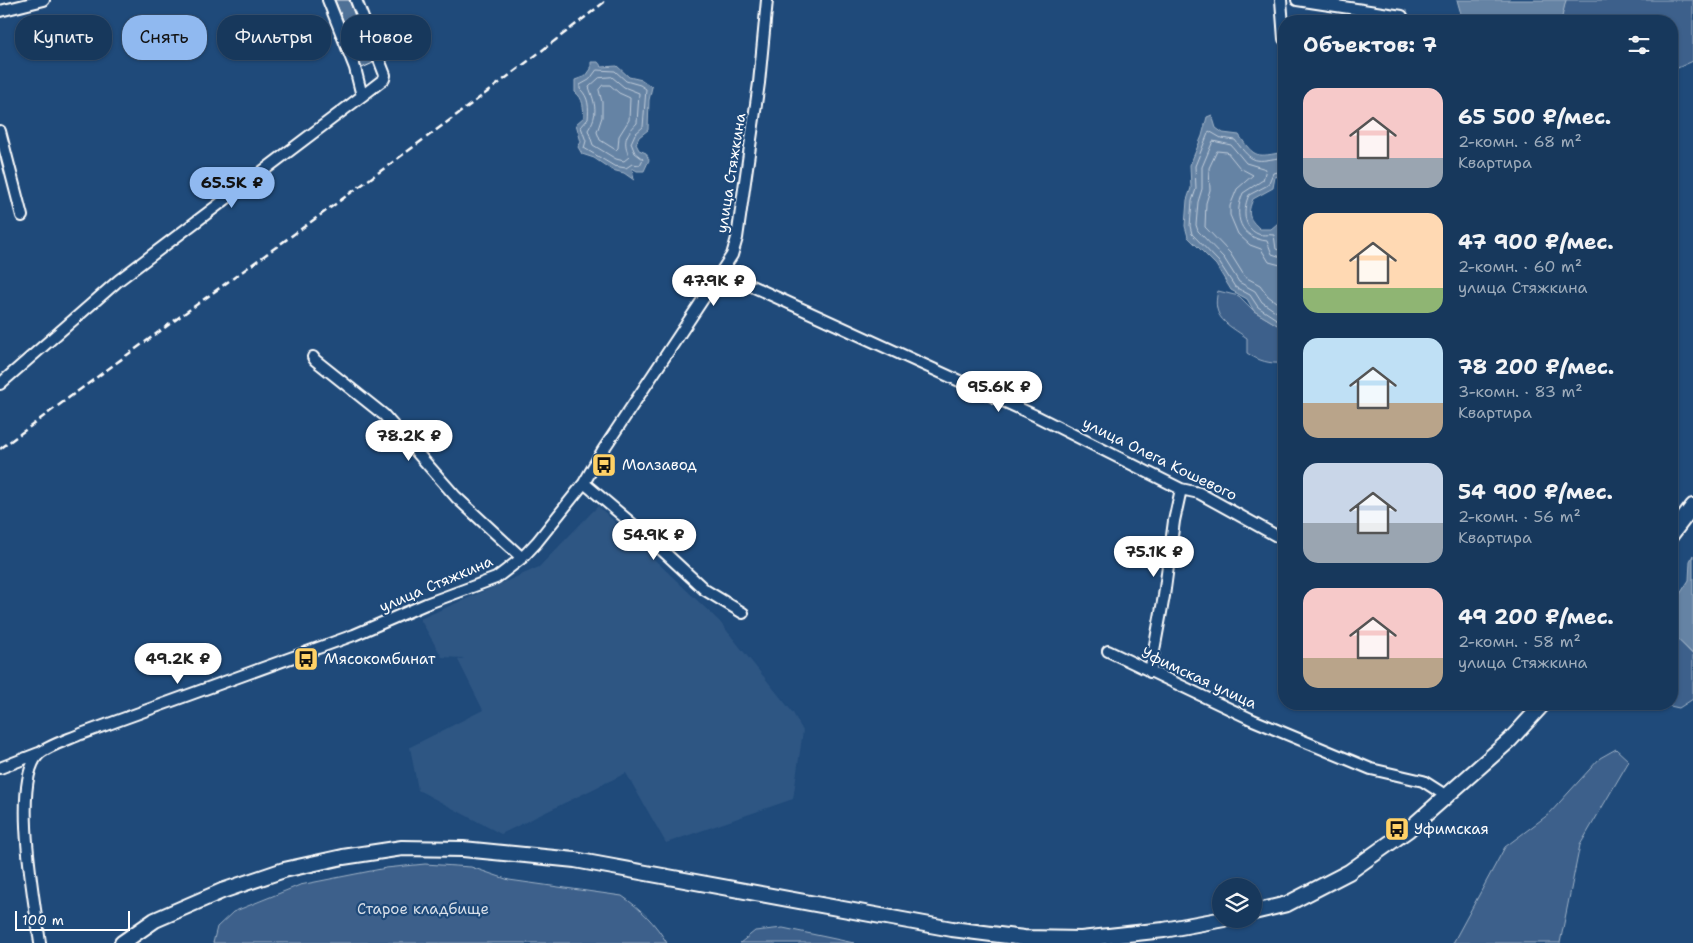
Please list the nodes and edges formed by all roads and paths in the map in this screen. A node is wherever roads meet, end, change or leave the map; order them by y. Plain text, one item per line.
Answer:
1 (44, 0) edge
2 (328, 0) edge
3 (356, 0) edge
4 (768, 0) edge
5 (1281, 0) edge
6 (1297, 0) edge
7 (0, 11) edge
8 (1282, 15) edge
9 (1395, 15) edge
10 (362, 96) junction
11 (0, 132) edge
12 (22, 216) dead end
13 (721, 272) junction
14 (314, 357) dead end
15 (0, 384) edge
16 (584, 483) junction
17 (1181, 489) junction
18 (1693, 506) edge
19 (1678, 526) edge
20 (1278, 537) edge
21 (522, 558) junction
22 (743, 613) dead end
23 (1108, 651) dead end
24 (1150, 672) junction
25 (1538, 710) edge
26 (39, 753) junction
27 (0, 768) edge
28 (1446, 795) junction
29 (1262, 910) edge
30 (1212, 921) edge
31 (40, 943) edge
32 (122, 943) edge

1 - 7 street
2 - 10 street
3 - 10 street
4 - 13 street, улица Стяжкина
5 - 8 street
6 - 9 street
10 - 15 street
11 - 12 street
13 - 16 street, улица Стяжкина
13 - 17 street, улица Олега Кошевого
14 - 21 street
16 - 21 street, улица Стяжкина
16 - 22 street
17 - 20 street, улица Олега Кошевого
17 - 24 street
18 - 19 main road
21 - 26 street, улица Стяжкина
23 - 24 street, Уфимская улица
24 - 28 street, Уфимская улица
25 - 28 main road
26 - 27 street, улица Стяжкина
26 - 31 street
28 - 29 main road
30 - 32 main road

